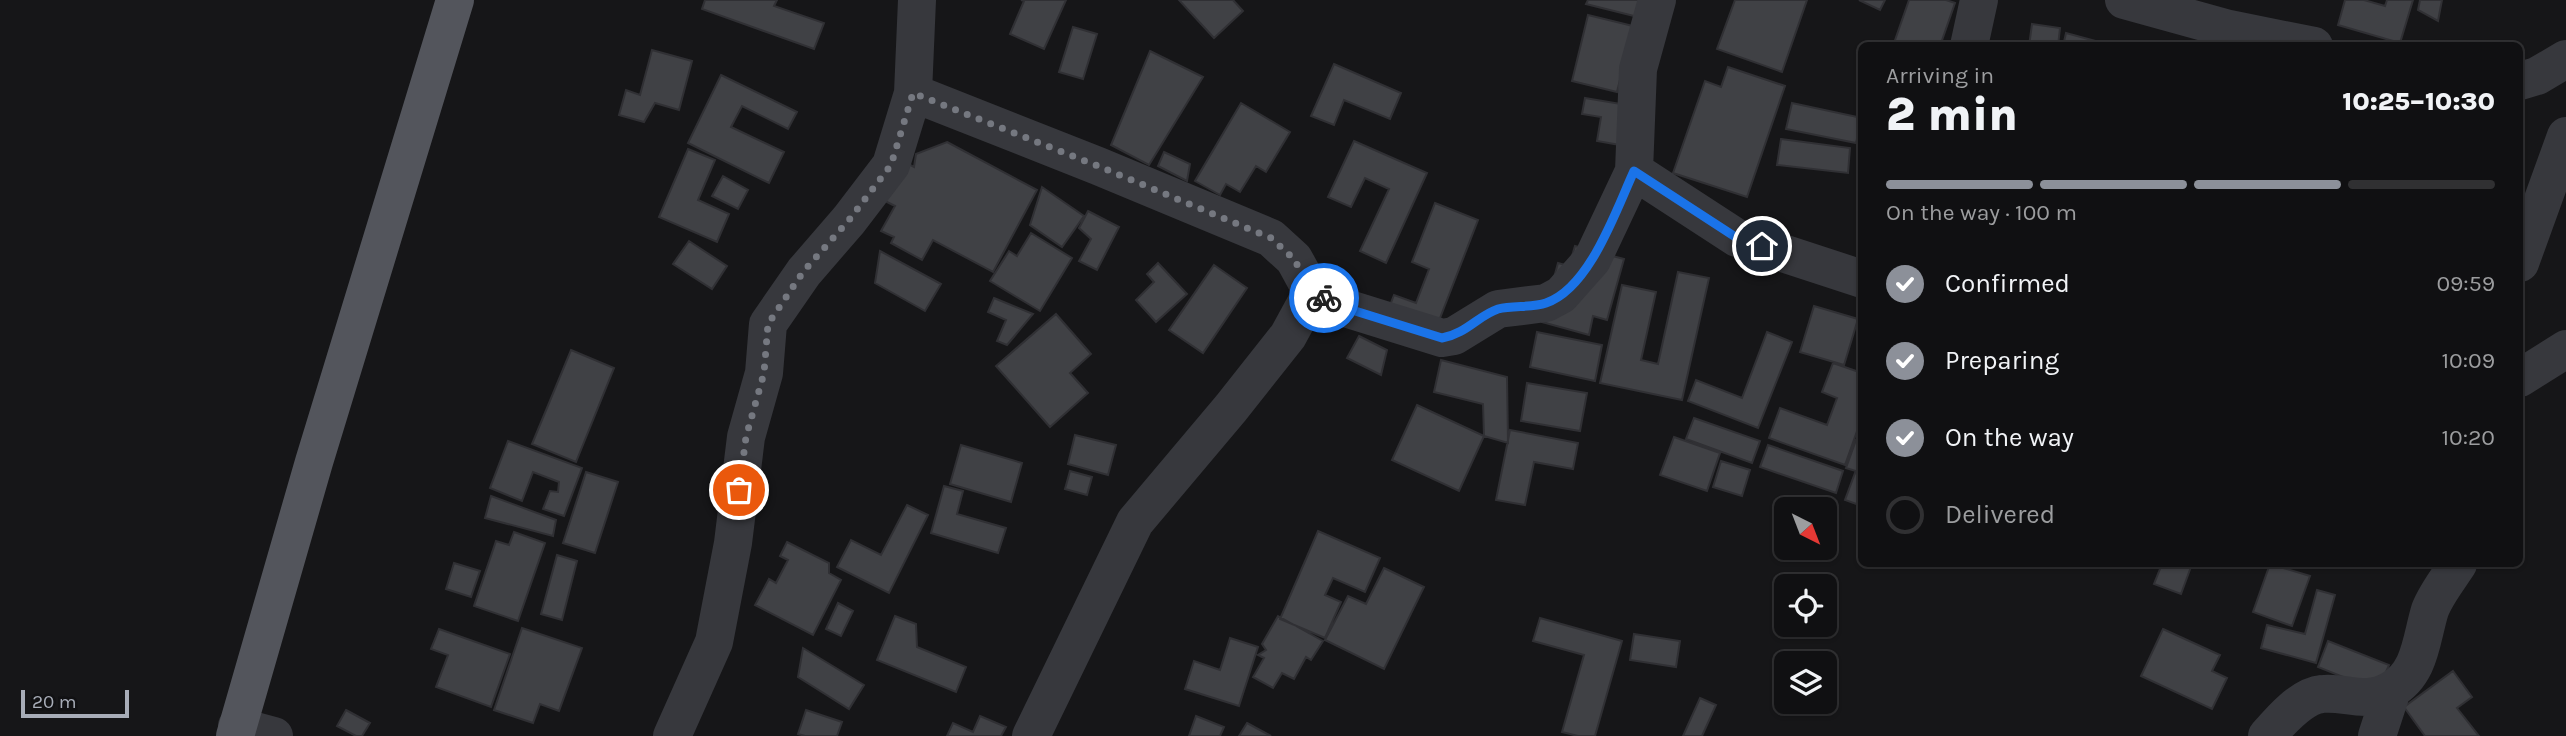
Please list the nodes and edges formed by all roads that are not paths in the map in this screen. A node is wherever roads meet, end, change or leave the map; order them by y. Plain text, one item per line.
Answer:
1 (455, 0) edge
2 (917, 0) edge
3 (1657, 0) edge
4 (1979, 0) edge
5 (2124, 0) edge
6 (2230, 25) edge
7 (1970, 42) edge
8 (2298, 42) edge
9 (2566, 59) edge
10 (2523, 80) edge
11 (913, 93) junction
12 (2566, 136) edge
13 (1634, 171) junction
14 (2523, 255) edge
15 (1858, 278) edge
16 (1312, 292) junction
17 (2566, 349) edge
18 (2523, 376) edge
19 (2456, 567) edge
20 (2392, 690) junction
21 (236, 731) edge
22 (274, 736) edge
23 (672, 736) edge
24 (1031, 736) edge
25 (2267, 736) edge
26 (2377, 736) edge

1 - 21 main road
2 - 11 street
3 - 13 street
4 - 7 street
5 - 6 street
6 - 8 street
9 - 10 street
11 - 16 street
11 - 23 street
12 - 14 street
13 - 15 street
13 - 16 street
16 - 24 street
17 - 18 street
19 - 20 street
20 - 25 street
20 - 26 street
21 - 22 street

